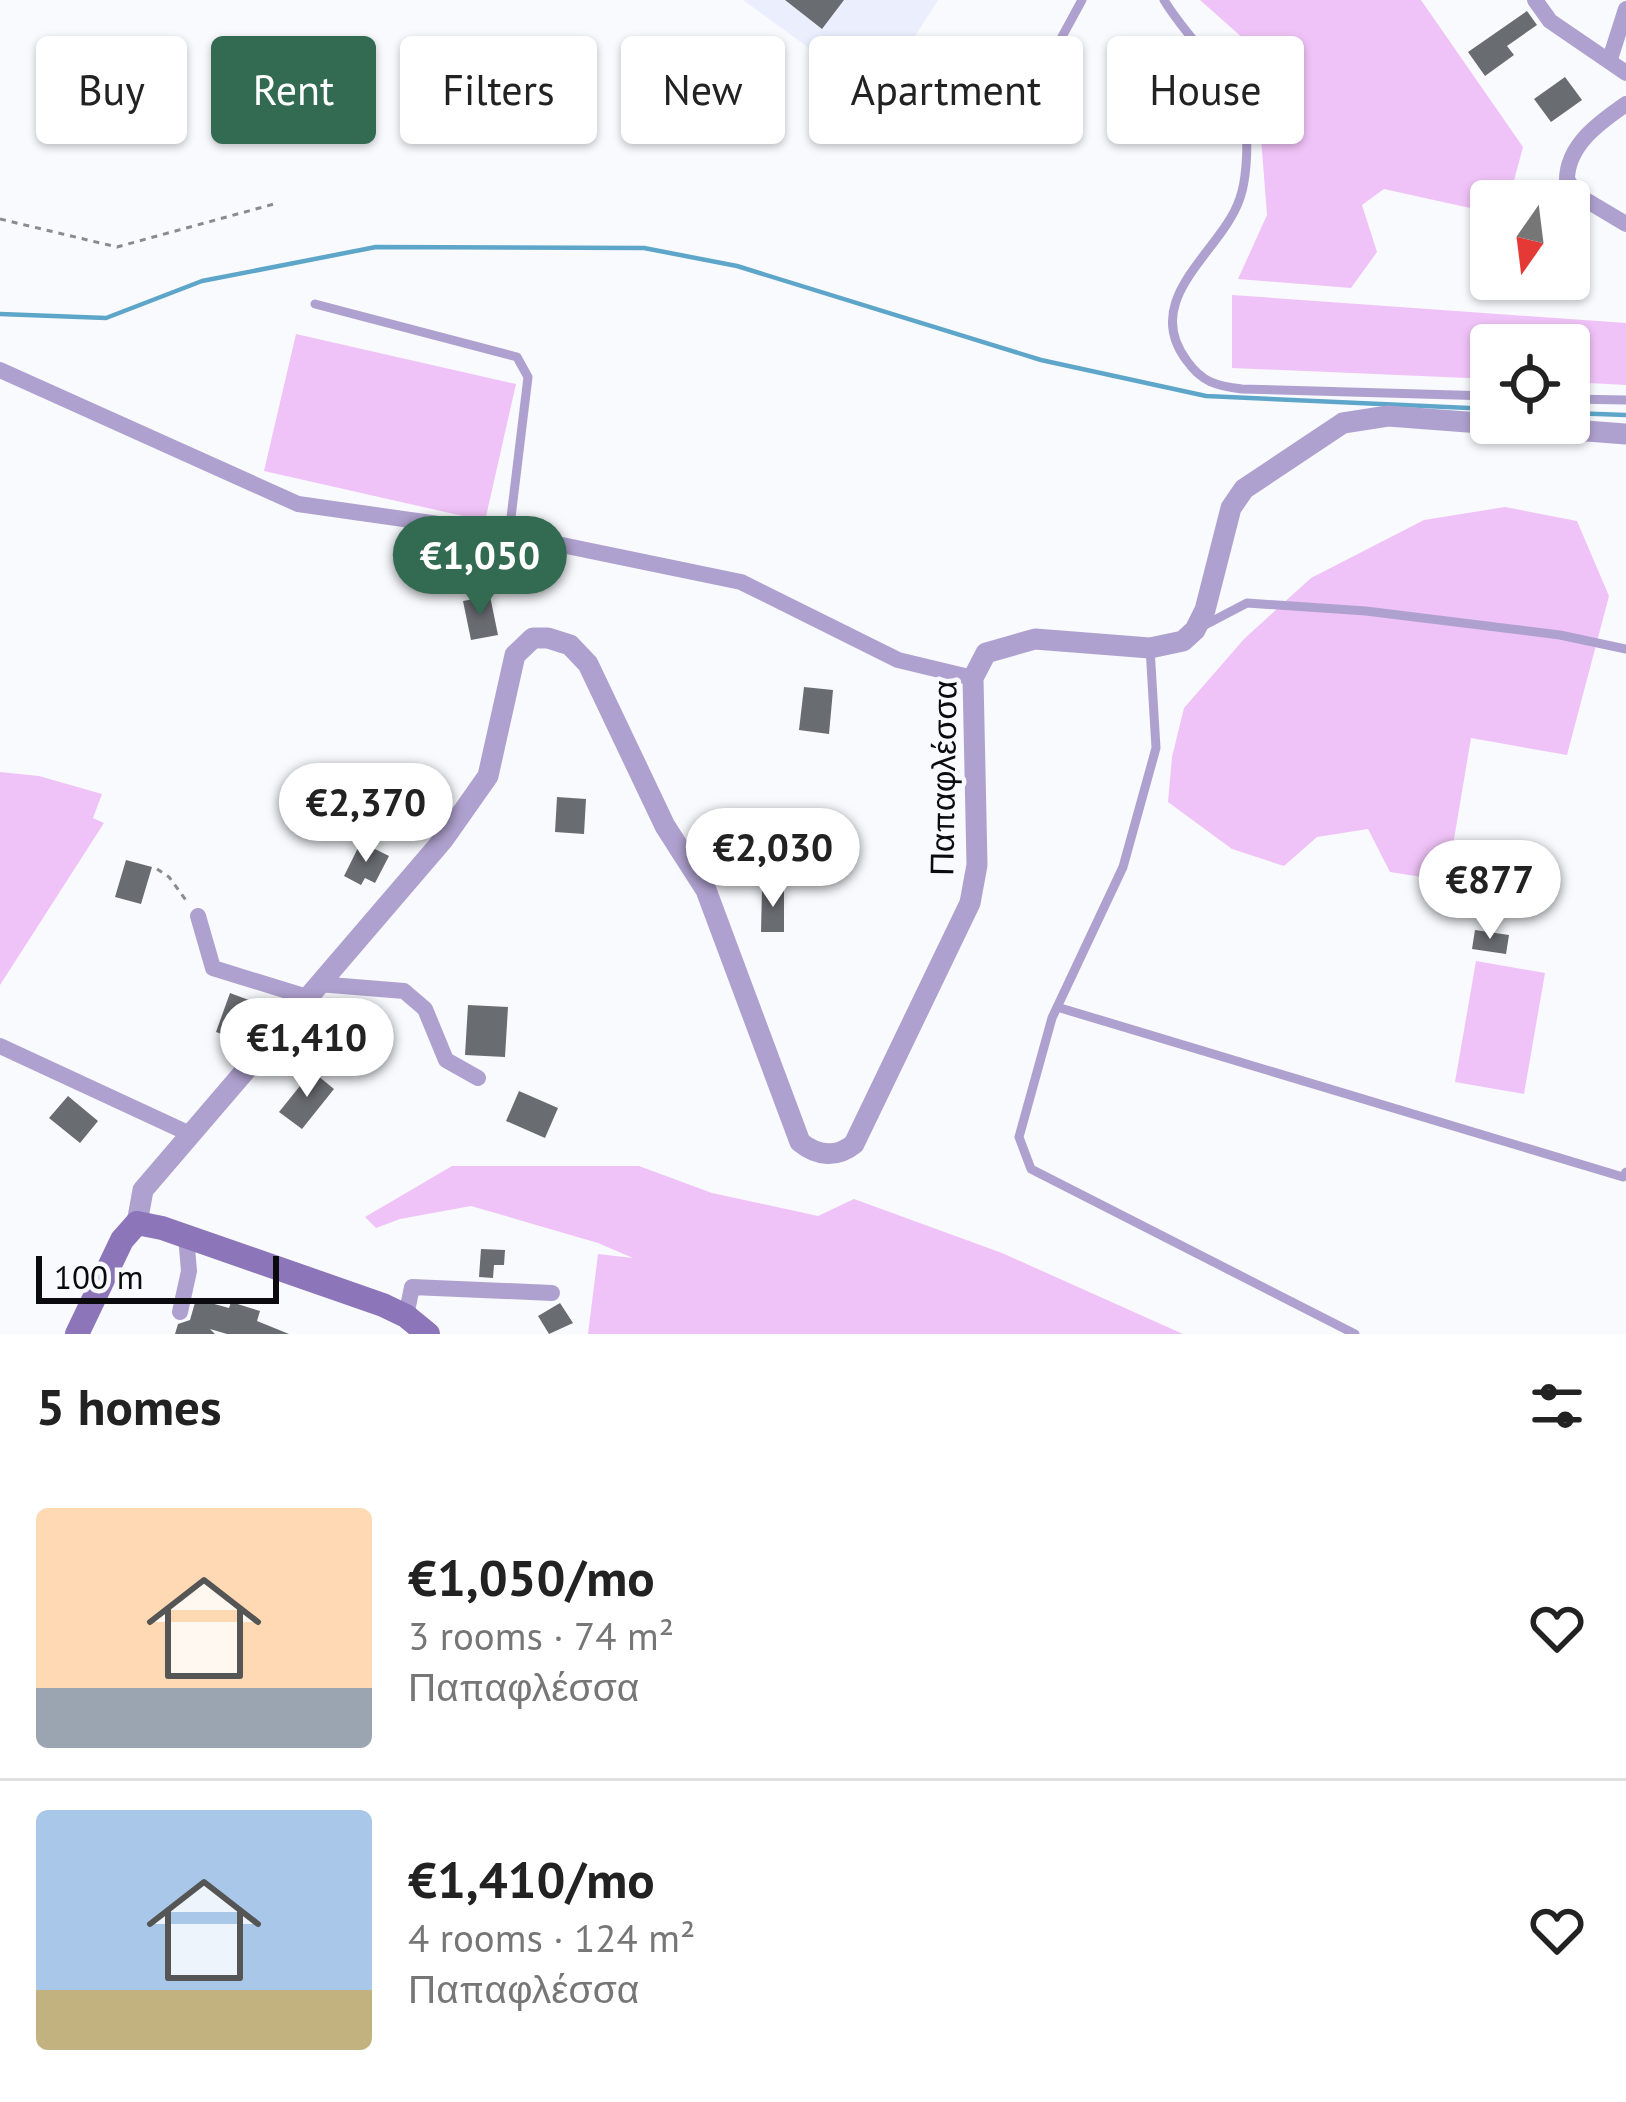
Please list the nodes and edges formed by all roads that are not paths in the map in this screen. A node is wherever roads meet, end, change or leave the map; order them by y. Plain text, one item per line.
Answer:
1 (1082, 0) edge
2 (1164, 0) edge
3 (1535, 0) edge
4 (1626, 9) edge
5 (1062, 36) edge
6 (1610, 59) junction
7 (1626, 73) edge
8 (1626, 104) edge
9 (1626, 224) edge
10 (315, 304) dead end
11 (0, 370) edge
12 (1470, 395) edge
13 (1590, 399) edge
14 (1626, 400) edge
15 (1626, 434) edge
16 (509, 534) junction
17 (1195, 630) junction
18 (1150, 648) junction
19 (1626, 649) edge
20 (973, 678) junction
21 (198, 916) road end
22 (312, 990) junction
23 (1057, 1007) junction
24 (0, 1046) edge
25 (478, 1078) dead end
26 (190, 1134) junction
27 (1626, 1172) edge
28 (137, 1222) junction
29 (186, 1236) junction
30 (552, 1293) dead end
31 (179, 1312) dead end
32 (406, 1316) junction
33 (77, 1334) edge
34 (428, 1334) edge
35 (1355, 1334) edge

1 - 5 lane
2 - 12 lane
3 - 6 street
4 - 6 street
6 - 7 street
8 - 9 street
10 - 16 lane
11 - 16 street
13 - 14 lane
15 - 17 street
16 - 20 street
17 - 18 street, Παπαφλέσσα
17 - 19 lane
18 - 20 street, Παπαφλέσσα
18 - 23 lane
20 - 22 street, Παπαφλέσσα
21 - 22 street
22 - 25 street
22 - 26 street, Παπαφλέσσα
23 - 27 lane
23 - 35 lane
24 - 26 street
26 - 28 street, Παπαφλέσσα
28 - 29 main road
28 - 33 main road
29 - 31 street
29 - 32 main road
30 - 32 street
32 - 34 main road

